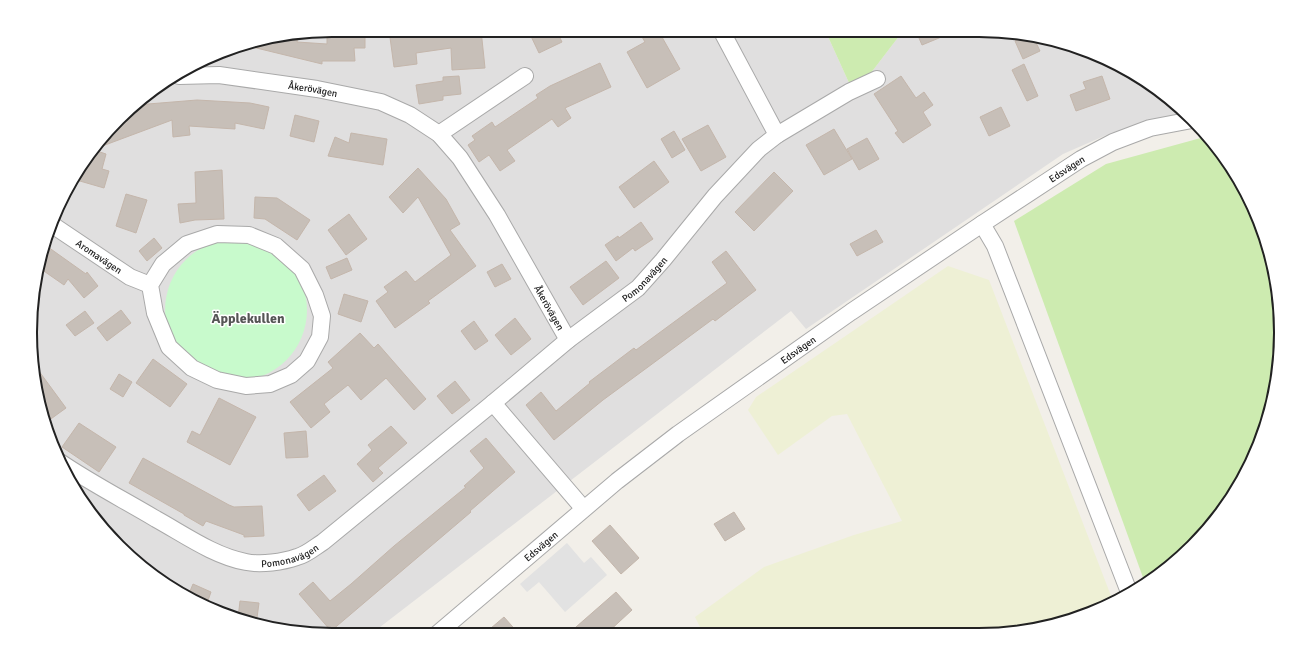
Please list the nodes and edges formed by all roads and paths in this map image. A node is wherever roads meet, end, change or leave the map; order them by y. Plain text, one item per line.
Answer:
1 (725, 37) edge
2 (187, 76) edge
3 (525, 76) dead end
4 (877, 78) dead end
5 (1184, 121) edge
6 (439, 134) junction
7 (777, 135) junction
8 (982, 224) junction
9 (56, 228) edge
10 (150, 285) junction
11 (568, 340) junction
12 (493, 403) junction
13 (70, 469) edge
14 (583, 508) junction
15 (1127, 587) edge
16 (444, 628) edge

1 - 7 street
2 - 6 street, Åkerövägen
3 - 6 street
4 - 7 street, Pomonavägen
5 - 8 street, Edsvägen
6 - 11 street, Åkerövägen
7 - 11 street, Pomonavägen
8 - 14 street, Edsvägen
8 - 15 street
9 - 10 street, Aromavägen
10 - 10 street
11 - 12 street, Pomonavägen
12 - 13 street, Pomonavägen
12 - 14 street
14 - 16 street, Edsvägen

